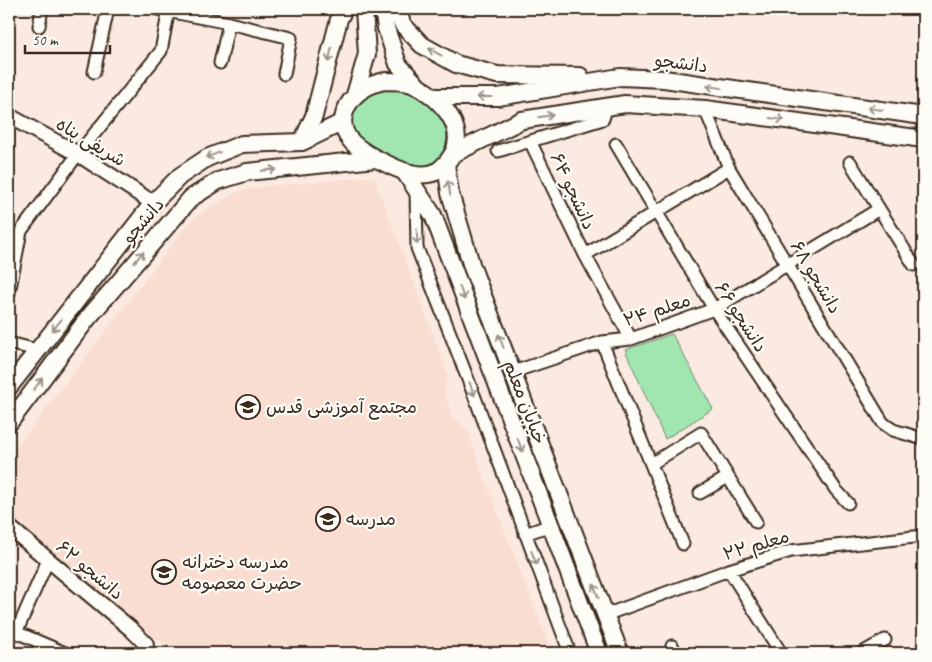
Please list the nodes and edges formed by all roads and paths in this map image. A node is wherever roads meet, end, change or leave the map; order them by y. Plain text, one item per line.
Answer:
1 (42, 9) edge
2 (108, 9) edge
3 (344, 9) edge
4 (364, 9) edge
5 (383, 9) edge
6 (396, 9) edge
7 (165, 10) edge
8 (228, 23) junction
9 (39, 26) dead end
10 (220, 63) dead end
11 (94, 72) dead end
12 (284, 74) dead end
13 (620, 76) junction
14 (418, 87) junction
15 (355, 95) junction
16 (517, 95) junction
17 (434, 97) junction
18 (607, 106) junction
19 (705, 109) junction
20 (9, 116) edge
21 (923, 116) edge
22 (522, 120) junction
23 (343, 122) junction
24 (923, 140) edge
25 (530, 141) junction
26 (302, 142) junction
27 (616, 144) dead end
28 (498, 151) dead end
29 (78, 154) junction
30 (376, 159) junction
31 (449, 159) junction
32 (850, 162) dead end
33 (729, 168) junction
34 (404, 171) junction
35 (416, 188) junction
36 (153, 203) junction
37 (879, 209) junction
38 (656, 212) junction
39 (9, 229) edge
40 (21, 231) junction
41 (585, 256) junction
42 (788, 264) junction
43 (914, 265) dead end
44 (472, 266) junction
45 (454, 272) junction
46 (9, 293) edge
47 (71, 307) junction
48 (714, 309) junction
49 (88, 318) junction
50 (631, 338) junction
51 (602, 342) junction
52 (9, 343) edge
53 (37, 350) junction
54 (513, 372) junction
55 (9, 387) edge
56 (9, 423) edge
57 (923, 438) edge
58 (651, 464) junction
59 (728, 477) junction
60 (700, 493) dead end
61 (848, 503) dead end
62 (756, 522) dead end
63 (551, 525) junction
64 (9, 527) edge
65 (525, 534) junction
66 (923, 536) edge
67 (683, 544) dead end
68 (48, 560) junction
69 (729, 570) junction
70 (605, 615) junction
71 (12, 631) edge
72 (885, 640) dead end
73 (148, 649) edge
74 (65, 653) edge
75 (570, 653) edge
76 (599, 653) edge
77 (620, 653) edge
78 (781, 653) edge
79 (862, 653) edge

1 - 9 street
2 - 11 street
3 -> 26 main road
4 - 15 main road
5 - 14 main road
13 -> 6 main road
7 - 8 street
7 - 29 street
8 - 10 street
8 - 12 street
13 - 16 main road, دانشجو
21 -> 13 main road, دانشجو
14 - 15 main road
14 - 17 main road
15 - 23 main road
16 -> 17 main road, دانشجو
16 - 22 main road
17 - 31 main road
18 - 19 main road
22 -> 18 main road
18 - 25 street
19 -> 24 main road
19 - 33 street, دانشجو ۶۸
20 - 29 street, شریفی پناه
22 - 31 main road
23 - 26 main road, دانشجو
23 - 30 main road
25 - 28 street
25 - 41 street, دانشجو ۶۴
26 -> 36 main road, دانشجو
27 - 38 street, دانشجو ۶۶
29 - 36 street, شریفی پناه
29 - 40 street
30 - 34 main road
49 -> 30 main road, دانشجو
31 - 34 main road
44 -> 31 main road, خیابان معلم
32 - 37 street
33 - 38 street
33 - 42 street, دانشجو ۶۸
34 - 35 main road, خیابان معلم
35 - 45 main road, خیابان معلم
35 -> 65 street
36 - 47 main road, دانشجو
37 - 42 street, معلم ۲۴
37 - 43 street
38 - 41 street
38 - 48 street, دانشجو ۶۶
39 - 40 street
40 - 46 street
41 - 50 street, دانشجو ۶۴
42 - 48 street, معلم ۲۴
42 - 57 street, دانشجو ۶۸
44 - 45 main road
54 -> 44 main road, خیابان معلم
45 -> 63 main road, خیابان معلم
47 - 49 main road
47 -> 53 main road, دانشجو
48 - 50 street, معلم ۲۴
48 - 61 street, دانشجو ۶۶
56 -> 49 main road, دانشجو
50 - 51 street, معلم ۲۴
51 - 54 street, معلم ۲۴
51 - 58 street
52 - 53 street
53 - 55 main road, دانشجو
70 -> 54 main road, خیابان معلم
58 - 59 street
58 - 67 street
59 - 60 street
59 - 62 street
63 - 65 street
63 - 76 main road, خیابان معلم
64 - 68 street, دانشجو ۶۲
65 -> 75 street
66 - 69 street, معلم ۲۲
68 - 71 street
68 - 73 street, دانشجو ۶۲
69 - 70 street, معلم ۲۲
69 - 78 street
70 - 77 main road, خیابان معلم
71 - 74 street
72 - 79 street

